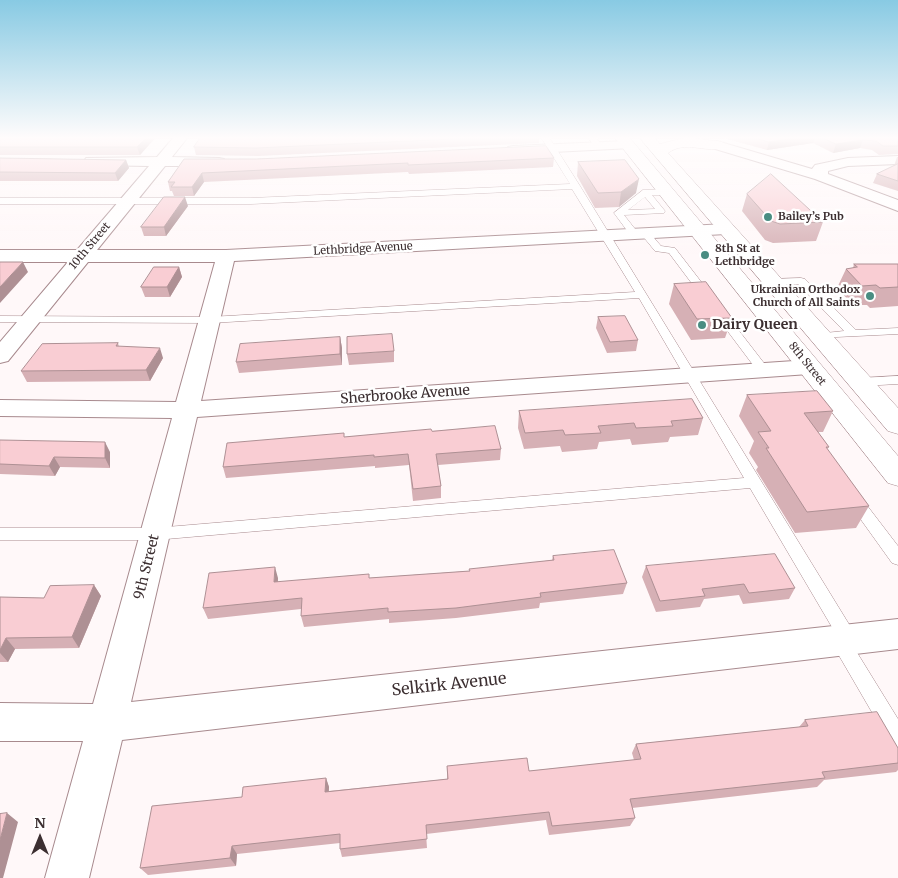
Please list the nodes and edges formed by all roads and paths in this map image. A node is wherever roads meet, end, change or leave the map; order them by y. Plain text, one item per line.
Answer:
1 (147, 178) edge
2 (571, 178) edge
3 (654, 178) edge
4 (682, 178) edge
5 (825, 178) edge
6 (576, 186) junction
7 (646, 192) junction
8 (666, 192) junction
9 (0, 201) edge
10 (128, 201) junction
11 (898, 206) edge
12 (618, 213) junction
13 (726, 229) junction
14 (699, 231) junction
15 (640, 234) junction
16 (606, 236) junction
17 (0, 256) edge
18 (82, 256) junction
19 (226, 256) junction
20 (772, 282) junction
21 (642, 295) junction
22 (0, 319) edge
23 (30, 319) junction
24 (210, 320) junction
25 (898, 331) edge
26 (853, 334) junction
27 (820, 336) junction
28 (0, 356) edge
29 (809, 367) junction
30 (763, 370) junction
31 (691, 375) junction
32 (898, 380) edge
33 (861, 382) junction
34 (0, 408) edge
35 (187, 410) junction
36 (898, 425) edge
37 (898, 476) edge
38 (754, 482) junction
39 (843, 483) edge
40 (0, 534) edge
41 (155, 534) junction
42 (898, 558) edge
43 (898, 634) edge
44 (844, 640) junction
45 (0, 722) edge
46 (107, 723) junction
47 (898, 738) edge
48 (67, 878) edge

1 - 10 street, 10th Street
2 - 6 lane
3 - 8 main road, 8th Street
4 - 13 main road, 8th Street
5 - 11 street
6 - 10 lane
6 - 16 lane
7 - 8 lane
7 - 12 lane
7 - 12 lane
8 - 14 main road, 8th Street
9 - 10 lane
10 - 18 street, 10th Street
12 - 15 lane
13 - 14 street, Lethbridge Avenue
13 - 20 main road, 8th Street
14 - 15 street, Lethbridge Avenue
14 - 29 main road, 8th Street
15 - 16 street, Lethbridge Avenue
15 - 30 lane
16 - 19 street, Lethbridge Avenue
16 - 21 lane
17 - 18 street, Lethbridge Avenue
18 - 19 street, Lethbridge Avenue
18 - 23 street, 10th Street
19 - 24 street, 9th Street
20 - 26 lane
20 - 27 main road, 8th Street
21 - 24 lane
21 - 31 lane
22 - 23 lane
23 - 24 lane
23 - 28 street, 10th Street
24 - 35 street, 9th Street
25 - 26 lane
26 - 27 lane
27 - 33 main road, 8th Street
29 - 30 street, Sherbrooke Avenue
29 - 37 main road, 8th Street
30 - 31 street, Sherbrooke Avenue
31 - 35 street, Sherbrooke Avenue
31 - 38 lane
32 - 33 lane
33 - 36 main road, 8th Street
34 - 35 street, Sherbrooke Avenue
35 - 41 street, 9th Street
38 - 41 lane
38 - 44 lane
39 - 42 lane
40 - 41 lane
41 - 46 street, 9th Street
43 - 44 street, Selkirk Avenue
44 - 46 street, Selkirk Avenue
44 - 47 lane
45 - 46 street, Selkirk Avenue
46 - 48 street, 9th Street

